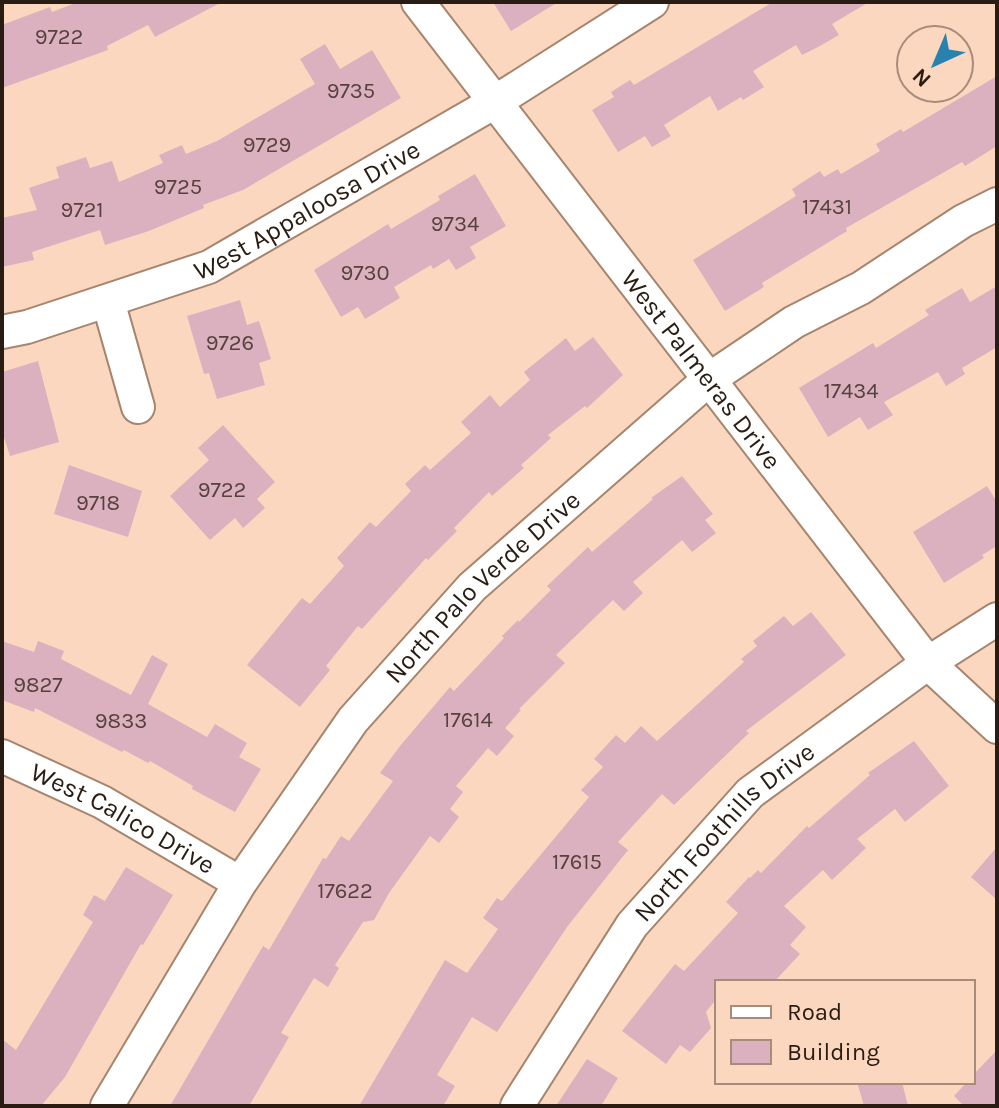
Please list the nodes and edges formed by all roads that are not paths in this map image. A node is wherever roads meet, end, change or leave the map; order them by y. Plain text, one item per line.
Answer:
1 (418, 2) edge
2 (652, 2) edge
3 (495, 102) junction
4 (997, 204) edge
5 (108, 301) junction
6 (2, 332) edge
7 (708, 380) junction
8 (138, 407) dead end
9 (997, 619) edge
10 (928, 663) junction
11 (997, 727) edge
12 (2, 756) edge
13 (240, 883) junction
14 (107, 1106) edge
15 (517, 1106) edge

1 - 3 street, West Palmeras Drive
2 - 3 street, West Appaloosa Drive
3 - 5 street, West Appaloosa Drive
3 - 7 street, West Palmeras Drive
4 - 7 street, North Palo Verde Drive
5 - 6 street, West Appaloosa Drive
5 - 8 street
7 - 10 street, West Palmeras Drive
7 - 13 street, North Palo Verde Drive
9 - 10 street, North Foothills Drive
10 - 11 street, West Palmeras Drive
10 - 15 street, North Foothills Drive
12 - 13 street, West Calico Drive
13 - 14 street, North Palo Verde Drive

